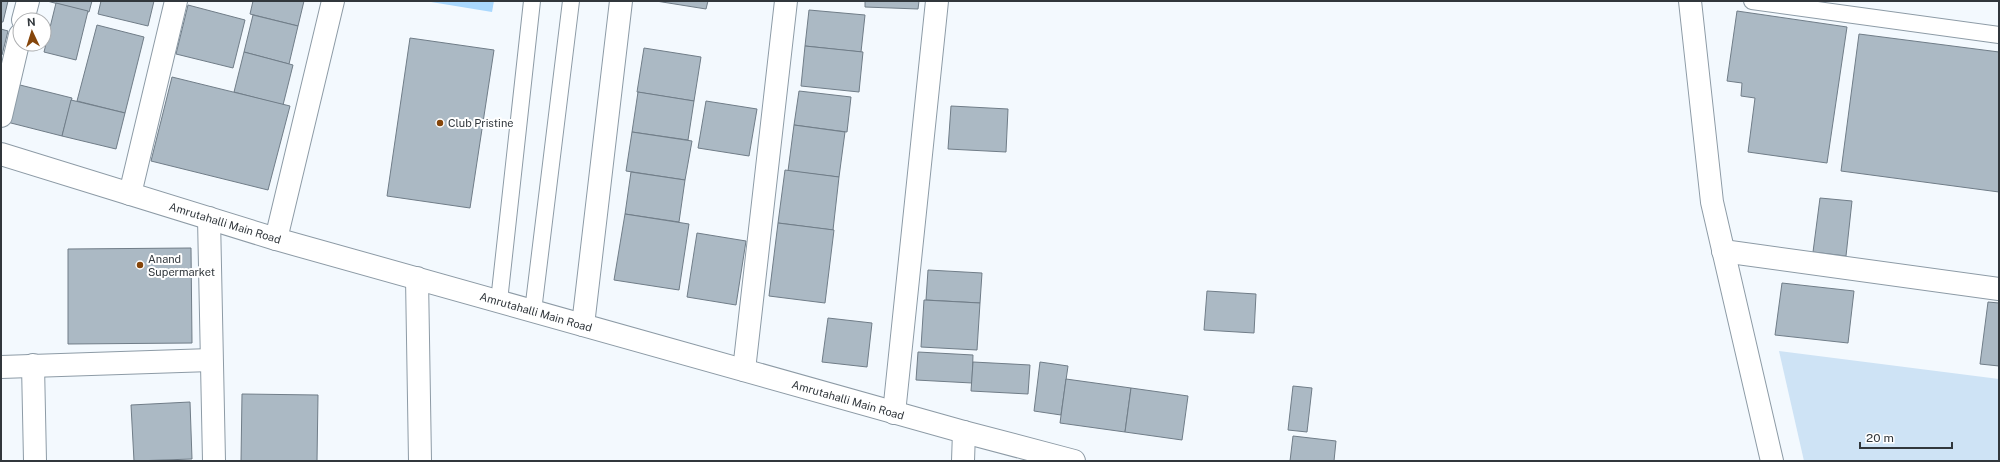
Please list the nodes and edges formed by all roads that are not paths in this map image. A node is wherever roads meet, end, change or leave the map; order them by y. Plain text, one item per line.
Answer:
1 (28, 1) edge
2 (176, 1) edge
3 (333, 1) edge
4 (532, 1) edge
5 (571, 1) edge
6 (621, 1) edge
7 (786, 1) edge
8 (937, 1) edge
9 (1690, 1) edge
10 (1752, 1) edge
11 (25, 12) edge
12 (1999, 35) edge
13 (16, 52) edge
14 (1, 116) edge
15 (1, 154) edge
16 (130, 194) junction
17 (209, 218) junction
18 (276, 239) junction
19 (1723, 251) junction
20 (417, 278) junction
21 (1999, 289) edge
22 (499, 301) junction
23 (533, 311) junction
24 (583, 325) junction
25 (211, 360) junction
26 (33, 365) junction
27 (1, 367) edge
28 (744, 370) junction
29 (894, 412) junction
30 (964, 432) junction
31 (35, 461) edge
32 (214, 461) edge
33 (420, 461) edge
34 (963, 461) edge
35 (1074, 461) edge
36 (1772, 461) edge

1 - 11 street
2 - 16 street
3 - 18 street
4 - 22 lane
5 - 23 lane
6 - 24 street
7 - 28 street
8 - 29 street
9 - 19 street
10 - 12 lane
13 - 14 street
15 - 16 street, Amrutahalli Main Road
16 - 17 street, Amrutahalli Main Road
17 - 18 street, Amrutahalli Main Road
17 - 25 street
18 - 20 street, Amrutahalli Main Road
19 - 21 street
19 - 36 street
20 - 22 street, Amrutahalli Main Road
20 - 33 street
22 - 23 street, Amrutahalli Main Road
23 - 24 street, Amrutahalli Main Road
24 - 28 street, Amrutahalli Main Road
25 - 26 street
25 - 32 street
26 - 27 street
26 - 31 street
28 - 29 street, Amrutahalli Main Road
29 - 30 street, Amrutahalli Main Road
30 - 34 street
30 - 35 street, Amrutahalli Main Road

